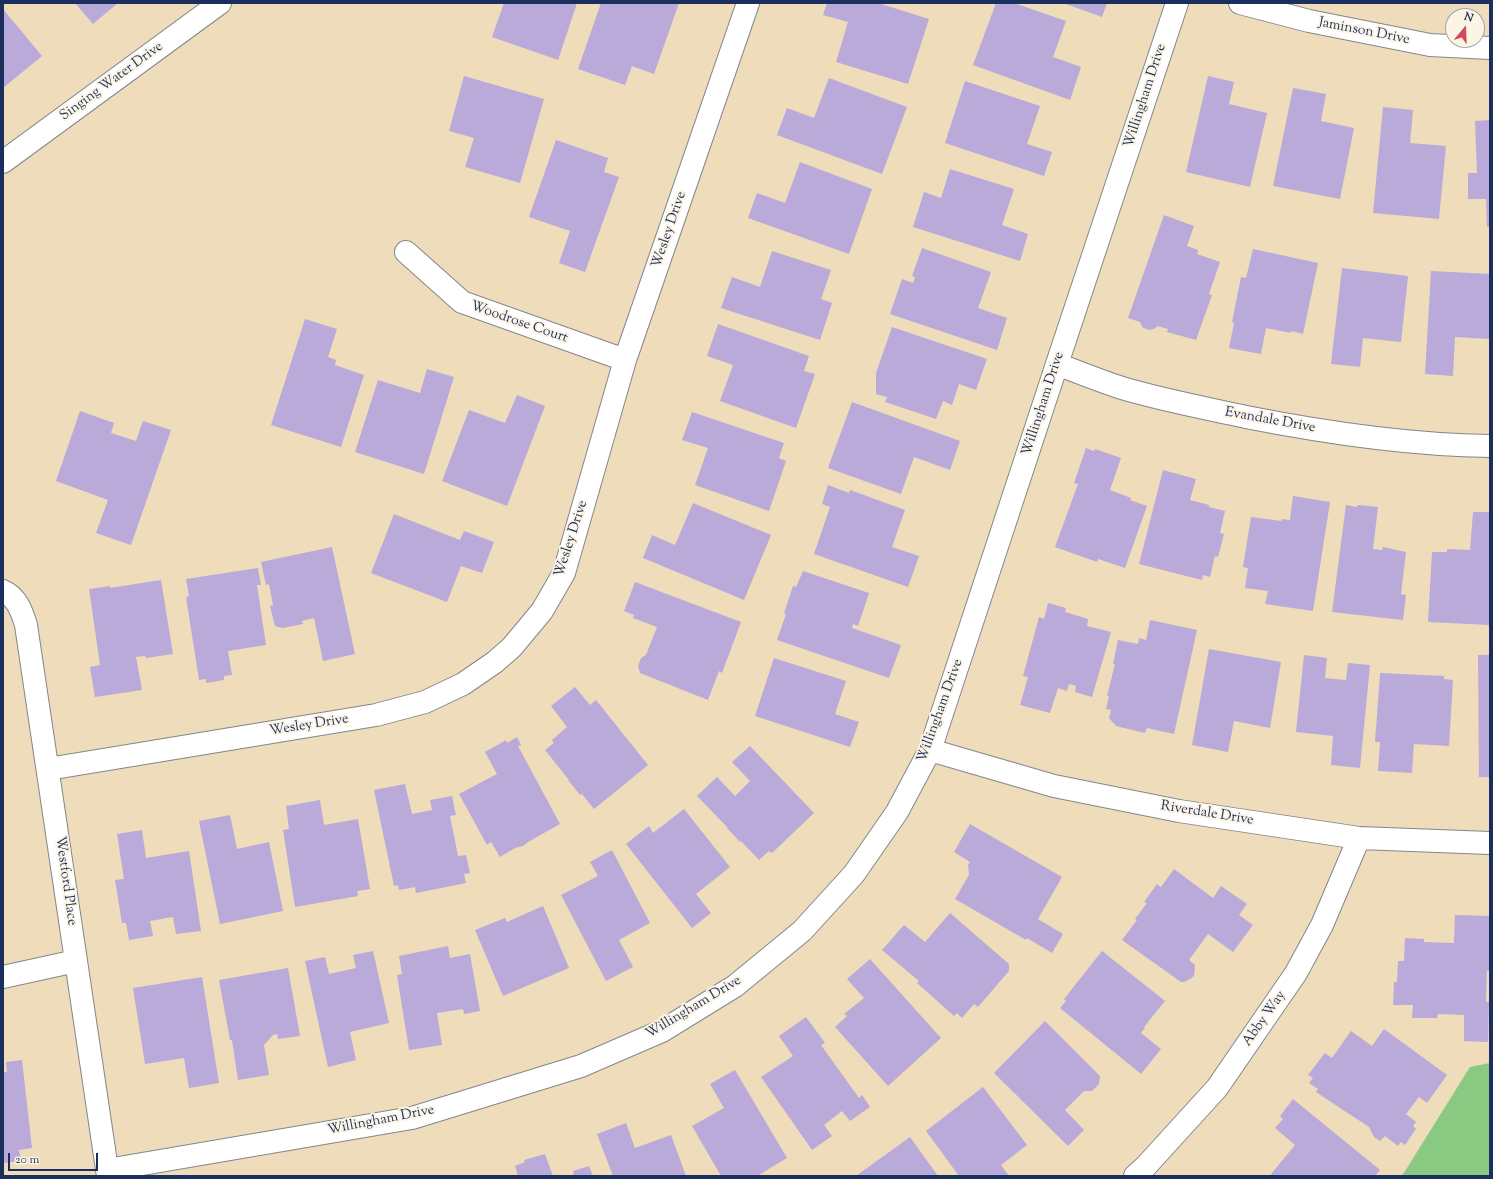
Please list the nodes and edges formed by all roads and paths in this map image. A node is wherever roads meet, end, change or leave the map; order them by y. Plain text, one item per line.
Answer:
1 (220, 3) edge
2 (748, 3) edge
3 (1177, 3) edge
4 (1240, 3) edge
5 (1490, 48) edge
6 (3, 162) edge
7 (406, 252) dead end
8 (625, 360) junction
9 (1056, 364) junction
10 (1490, 446) edge
11 (5, 592) edge
12 (930, 750) junction
13 (48, 770) junction
14 (1359, 838) junction
15 (1490, 843) edge
16 (76, 961) junction
17 (3, 977) edge
18 (107, 1173) edge
19 (1134, 1176) edge

1 - 6 street, Singing Water Drive
2 - 8 street, Wesley Drive
3 - 9 street, Willingham Drive
4 - 5 street, Jaminson Drive
7 - 8 street, Woodrose Court
8 - 13 street, Wesley Drive
9 - 10 street, Evandale Drive
9 - 12 street, Willingham Drive
11 - 13 street, Westford Place
12 - 14 street, Riverdale Drive
12 - 18 street, Willingham Drive
13 - 16 street, Westford Place
14 - 15 street, Riverdale Drive
14 - 19 street, Abby Way
16 - 17 street
16 - 18 street, Westford Place

